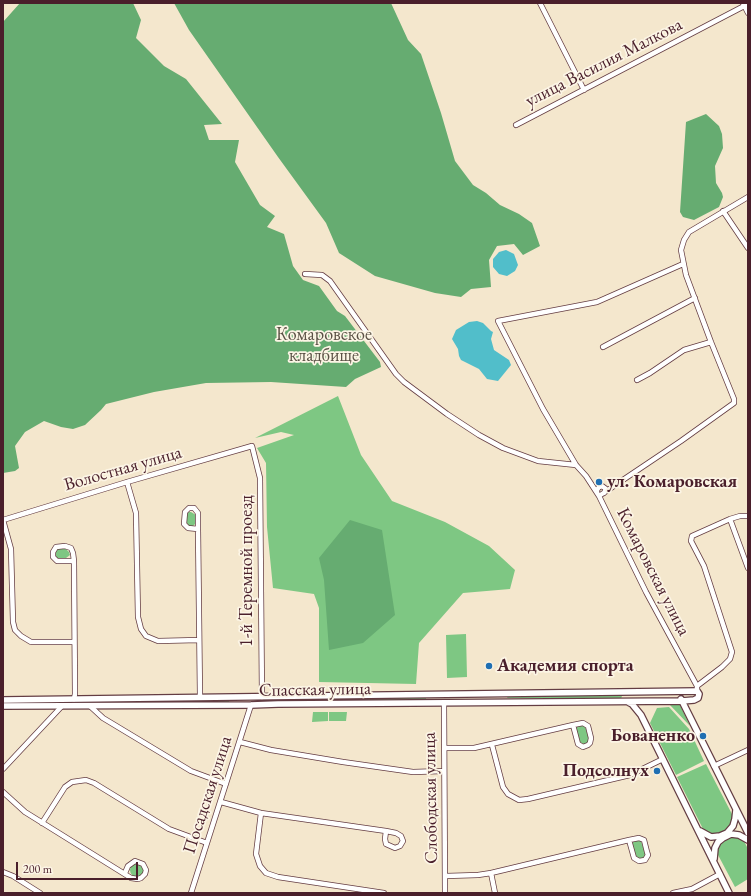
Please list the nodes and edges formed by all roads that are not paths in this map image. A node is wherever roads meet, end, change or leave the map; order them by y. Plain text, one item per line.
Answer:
1 (540, 3) edge
2 (745, 4) edge
3 (748, 13) edge
4 (584, 90) junction
5 (516, 125) dead end
6 (748, 197) edge
7 (723, 211) junction
8 (748, 248) edge
9 (683, 264) junction
10 (305, 274) dead end
11 (695, 298) junction
12 (710, 342) junction
13 (603, 348) dead end
14 (637, 380) dead end
15 (252, 446) joint
16 (576, 465) junction
17 (127, 482) junction
18 (600, 495) junction
19 (748, 516) edge
20 (730, 519) junction
21 (3, 520) edge
22 (198, 529) junction
23 (74, 561) junction
24 (748, 568) edge
25 (199, 640) junction
26 (74, 642) junction
27 (697, 689) junction
28 (627, 692) junction
29 (677, 692) junction
30 (499, 694) junction
31 (200, 697) junction
32 (262, 697) junction
33 (74, 699) junction
34 (3, 700) edge
35 (63, 700) junction
36 (627, 701) junction
37 (682, 701) junction
38 (499, 702) junction
39 (444, 703) junction
40 (251, 705) junction
41 (3, 706) edge
42 (62, 706) junction
43 (90, 706) junction
44 (573, 725) junction
45 (240, 742) junction
46 (492, 745) junction
47 (445, 748) junction
48 (748, 750) edge
49 (663, 759) junction
50 (714, 766) junction
51 (3, 769) edge
52 (444, 771) junction
53 (226, 784) junction
54 (3, 792) edge
55 (221, 802) junction
56 (736, 809) junction
57 (261, 813) junction
58 (42, 823) junction
59 (698, 829) junction
60 (386, 831) dead end
61 (748, 833) edge
62 (629, 840) junction
63 (748, 840) edge
64 (207, 843) junction
65 (714, 863) junction
66 (3, 872) edge
67 (125, 873) junction
68 (491, 873) junction
69 (720, 874) junction
70 (446, 876) junction
71 (40, 893) edge
72 (191, 893) edge
73 (384, 893) edge
74 (445, 893) edge
75 (495, 893) edge
76 (673, 893) edge
77 (729, 893) edge

1 - 4 street
2 - 3 street
2 - 4 street, улица Василия Малкова
4 - 5 street, улица Василия Малкова
6 - 7 street
7 - 8 street
7 - 9 street
9 - 11 street
9 - 16 street, Комаровская улица
10 - 16 street
11 - 12 street
11 - 13 street
12 - 14 street
12 - 18 street
15 - 17 street, Волостная улица
15 - 32 street, 1-й Теремной проезд
16 - 18 street, Комаровская улица
17 - 21 street, Волостная улица
17 - 25 street
18 - 27 street, Комаровская улица
19 - 20 street
20 - 24 street
20 - 27 street
21 - 26 street
22 - 22 street
22 - 25 street
23 - 23 street
23 - 26 street
25 - 31 street
26 - 33 street
27 - 29 street, Спасская улица
27 - 37 street, Спасская улица
28 - 29 street, Спасская улица
28 - 30 street, Спасская улица
28 - 36 street
29 - 37 street
30 - 32 street, Спасская улица
30 - 38 street
31 - 32 street, Спасская улица
31 - 33 street, Спасская улица
33 - 35 street, Спасская улица
34 - 35 street, Спасская улица
35 - 42 street
36 - 37 street, Спасская улица
36 - 38 street, Спасская улица
36 - 49 street
37 - 50 street
38 - 39 street, Спасская улица
39 - 40 street, Спасская улица
39 - 47 street, Слободская улица
40 - 43 street, Спасская улица
40 - 45 street, Посадская улица
41 - 42 street, Спасская улица
42 - 43 street, Спасская улица
42 - 51 street
43 - 53 street
44 - 44 street
44 - 46 street
45 - 52 street
45 - 53 street, Посадская улица
46 - 47 street
46 - 49 street
47 - 52 street, Слободская улица
48 - 50 street
49 - 59 street
50 - 56 street
52 - 70 street, Слободская улица
53 - 55 street, Посадская улица
54 - 58 street
55 - 57 street
55 - 64 street, Посадская улица
56 - 59 street
56 - 61 street
57 - 60 street
57 - 73 street
58 - 64 street
58 - 67 street
59 - 65 street
62 - 62 street
62 - 68 street
63 - 65 street
64 - 72 street, Посадская улица
65 - 69 street
66 - 71 street
67 - 67 street
68 - 70 street
68 - 75 street
69 - 76 street
69 - 77 street
70 - 74 street, Слободская улица

